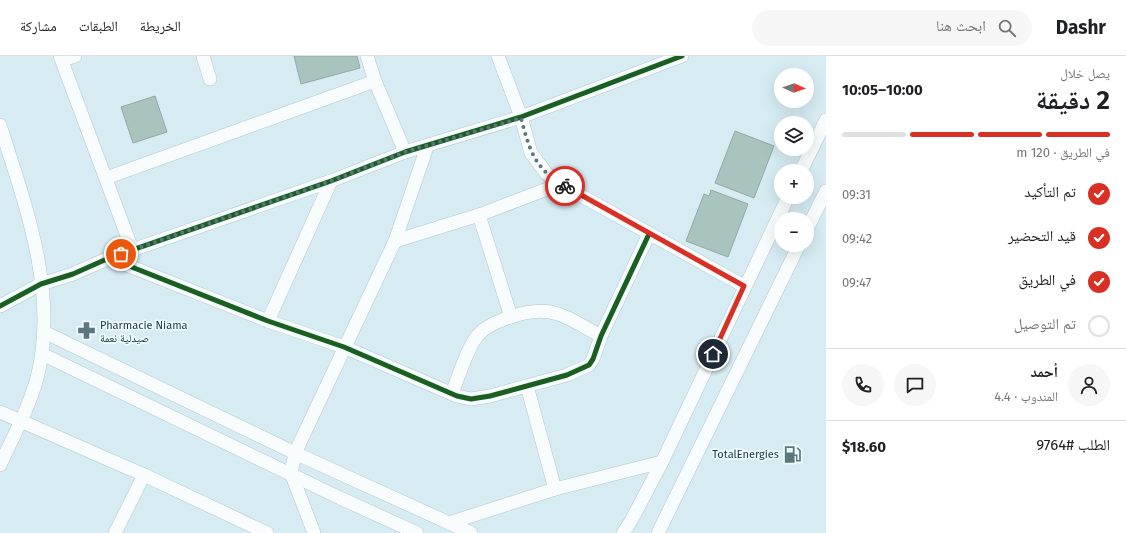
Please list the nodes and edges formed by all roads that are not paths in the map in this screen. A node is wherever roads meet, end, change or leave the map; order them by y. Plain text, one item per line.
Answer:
1 (76, 56) edge
2 (203, 56) edge
3 (367, 56) edge
4 (498, 56) edge
5 (682, 56) edge
6 (61, 58) edge
7 (210, 79) dead end
8 (375, 81) junction
9 (521, 118) junction
10 (826, 120) edge
11 (0, 125) edge
12 (427, 147) junction
13 (405, 152) junction
14 (804, 164) edge
15 (106, 178) junction
16 (331, 181) junction
17 (560, 184) junction
18 (826, 191) edge
19 (785, 204) edge
20 (479, 215) junction
21 (814, 215) edge
22 (649, 234) junction
23 (395, 241) junction
24 (132, 249) junction
25 (796, 252) edge
26 (109, 258) junction
27 (42, 284) junction
28 (744, 286) junction
29 (0, 306) edge
30 (511, 317) junction
31 (268, 321) junction
32 (44, 332) junction
33 (601, 336) junction
34 (344, 347) junction
35 (42, 354) junction
36 (527, 386) junction
37 (452, 393) junction
38 (0, 412) edge
39 (20, 422) junction
40 (295, 453) junction
41 (662, 462) junction
42 (0, 465) edge
43 (291, 473) junction
44 (144, 475) junction
45 (555, 489) junction
46 (449, 523) junction
47 (115, 533) edge
48 (265, 533) edge
49 (314, 533) edge
50 (417, 533) edge
51 (471, 533) edge
52 (623, 533) edge
53 (658, 533) edge

1 - 6 street
2 - 7 street
3 - 8 street
4 - 9 street
5 - 9 street
6 - 15 street
8 - 13 street
8 - 15 street
9 - 12 street
9 - 17 street
10 - 14 street
11 - 27 street
12 - 13 street
12 - 23 street
13 - 16 street
15 - 24 street
16 - 24 street
16 - 31 street
17 - 20 street
17 - 22 street
18 - 21 street
19 - 28 street
20 - 23 street
20 - 30 street
22 - 28 street
22 - 33 street
23 - 34 street
24 - 26 street
25 - 53 street
26 - 27 street
26 - 31 street
27 - 29 street
27 - 32 street
28 - 41 street
30 - 33 street
30 - 37 street
31 - 34 street
32 - 35 street
32 - 40 street
33 - 36 street
34 - 37 street
34 - 40 street
35 - 39 street
35 - 43 street
36 - 37 street
36 - 45 street
38 - 39 street
39 - 42 street
39 - 44 street
40 - 43 street
40 - 46 street
41 - 45 street
41 - 52 street
43 - 49 street
43 - 50 street
44 - 47 street
44 - 48 street
45 - 46 street
46 - 51 street

